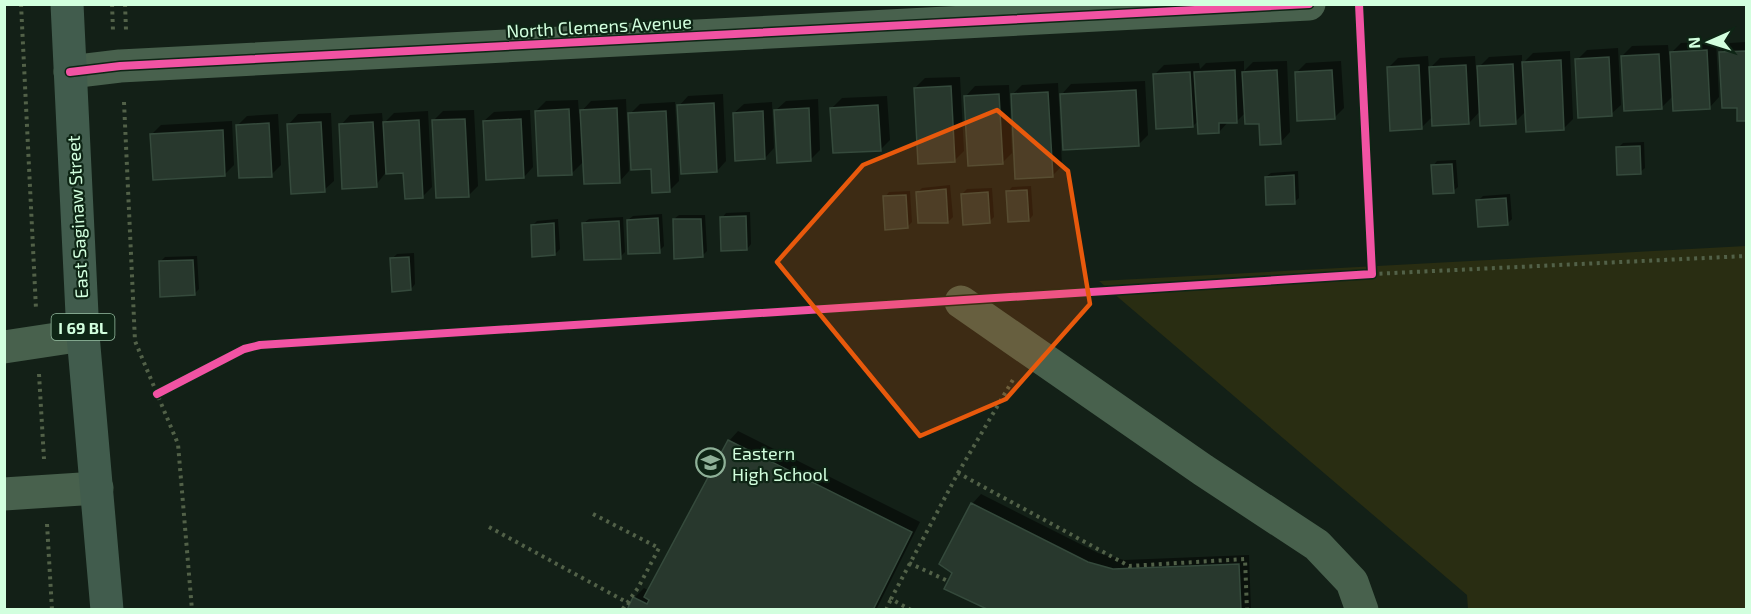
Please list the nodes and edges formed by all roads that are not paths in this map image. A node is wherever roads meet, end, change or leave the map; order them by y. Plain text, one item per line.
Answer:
1 (68, 4) edge
2 (1309, 4) edge
3 (70, 72) junction
4 (961, 302) dead end
5 (83, 335) junction
6 (4, 347) edge
7 (97, 488) junction
8 (4, 494) edge
9 (107, 609) edge
10 (1362, 609) edge

1 - 3 main road, East Saginaw Street / I 69 BL
2 - 3 street, North Clemens Avenue
3 - 5 main road, East Saginaw Street / I 69 BL
4 - 10 street
5 - 6 street
5 - 7 main road, East Saginaw Street / I 69 BL
7 - 8 street
7 - 9 main road, East Saginaw Street / I 69 BL

